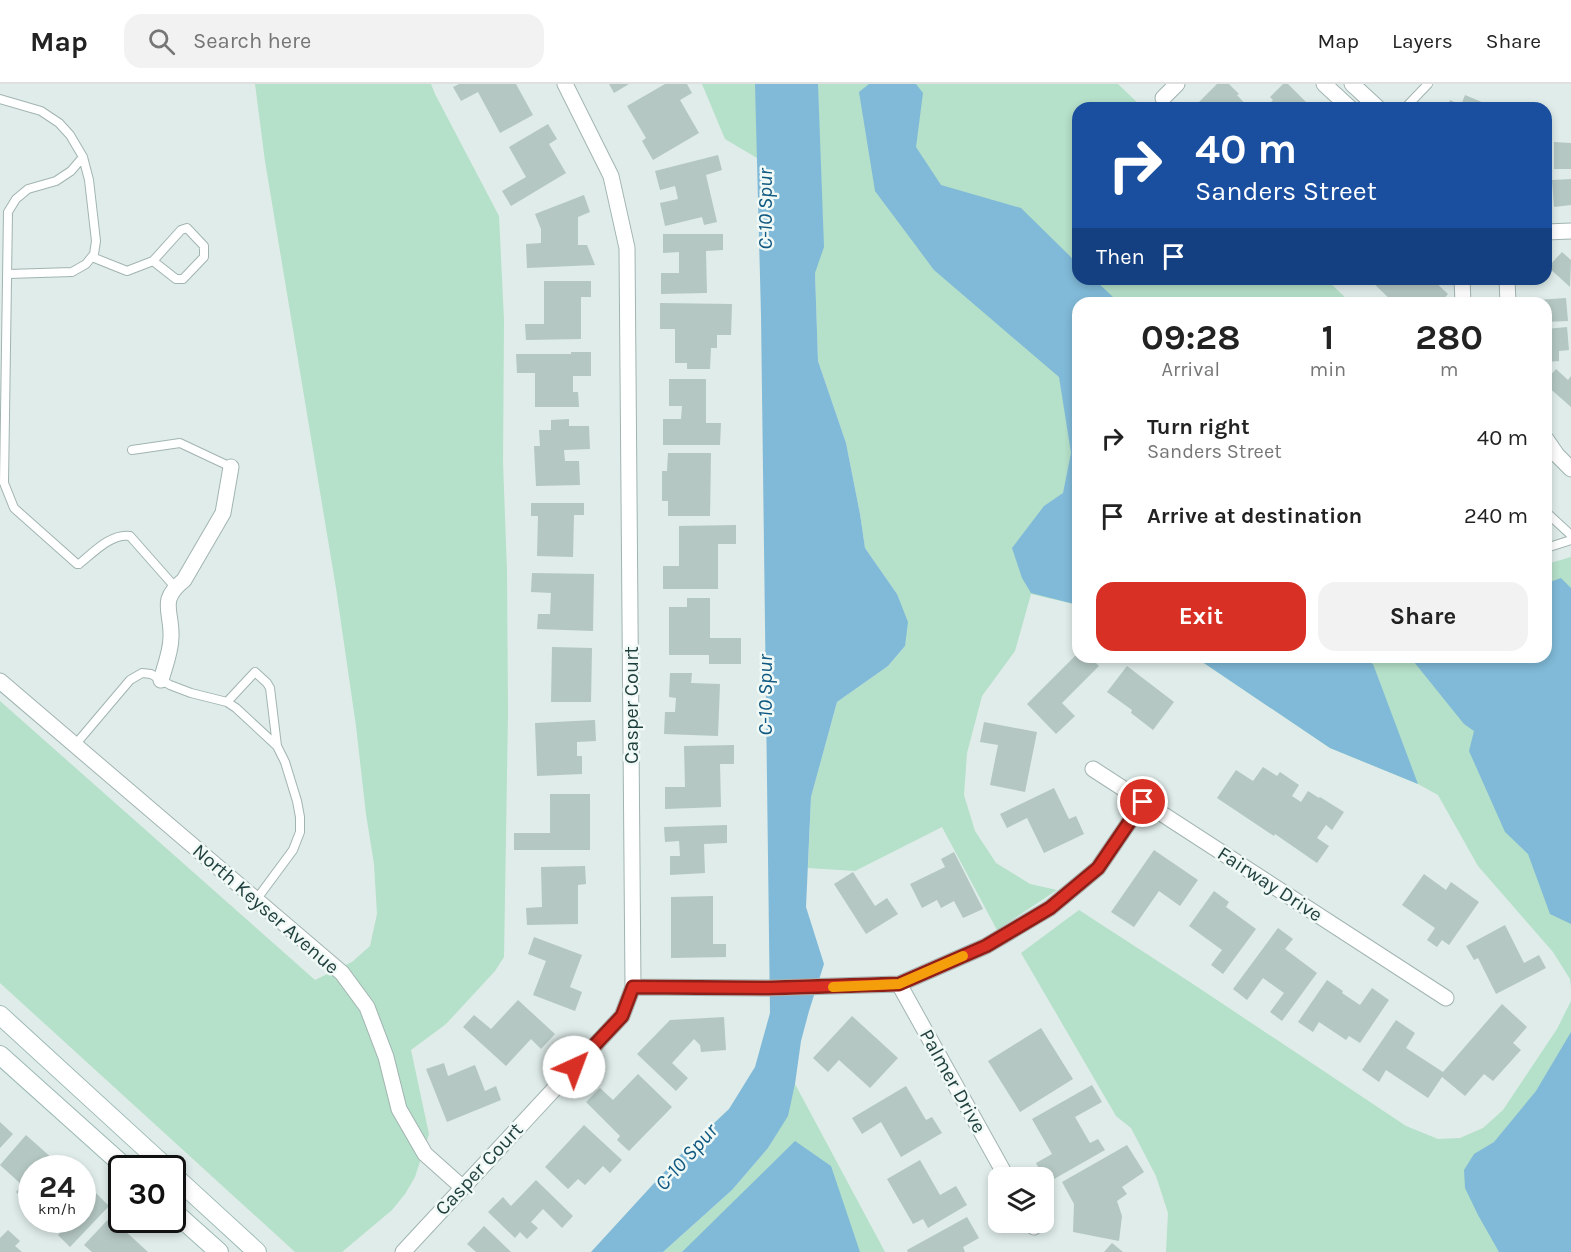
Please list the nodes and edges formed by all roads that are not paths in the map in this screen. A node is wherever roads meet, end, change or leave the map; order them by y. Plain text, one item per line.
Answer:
1 (565, 84) edge
2 (1176, 84) edge
3 (1324, 84) edge
4 (1352, 84) edge
5 (1428, 84) edge
6 (1163, 98) dead end
7 (0, 99) edge
8 (1344, 102) edge
9 (1372, 102) edge
10 (1411, 102) edge
11 (83, 158) junction
12 (1571, 231) edge
13 (1552, 232) edge
14 (92, 257) junction
15 (153, 261) junction
16 (8, 274) junction
17 (1552, 448) edge
18 (132, 450) dead end
19 (231, 467) joint
20 (1571, 469) edge
21 (1552, 518) edge
22 (1571, 535) edge
23 (1571, 540) edge
24 (1552, 546) edge
25 (175, 587) junction
26 (161, 680) junction
27 (0, 681) edge
28 (227, 702) junction
29 (75, 745) junction
30 (277, 746) junction
31 (1094, 769) dead end
32 (1143, 802) junction
33 (256, 900) junction
34 (899, 984) junction
35 (633, 987) junction
36 (1446, 998) dead end
37 (0, 1015) edge
38 (0, 1055) edge
39 (112, 1155) edge
40 (153, 1155) edge
41 (1001, 1167) edge
42 (186, 1187) edge
43 (462, 1187) junction
44 (186, 1223) edge
45 (219, 1252) edge
46 (257, 1252) edge
47 (404, 1252) edge

1 - 35 street, Casper Court
2 - 6 street
3 - 8 street
4 - 9 street
5 - 10 lane
7 - 11 lane
11 - 14 lane
11 - 16 lane
12 - 13 street
14 - 15 lane
14 - 16 lane
15 - 15 lane
16 - 25 lane
17 - 20 street
18 - 19 lane
19 - 25 street
21 - 22 lane
23 - 24 lane
25 - 26 street
26 - 28 lane
26 - 29 lane
27 - 29 street, North Keyser Avenue
28 - 30 lane
28 - 30 lane
29 - 33 street, North Keyser Avenue
30 - 33 lane
31 - 32 street, Fairway Drive
32 - 34 street
32 - 36 street, Fairway Drive
33 - 43 street, North Keyser Avenue
34 - 35 street
34 - 41 street, Palmer Drive
35 - 43 street, Casper Court
37 - 40 street
38 - 39 street
42 - 46 street
43 - 47 street, Casper Court
44 - 45 street

